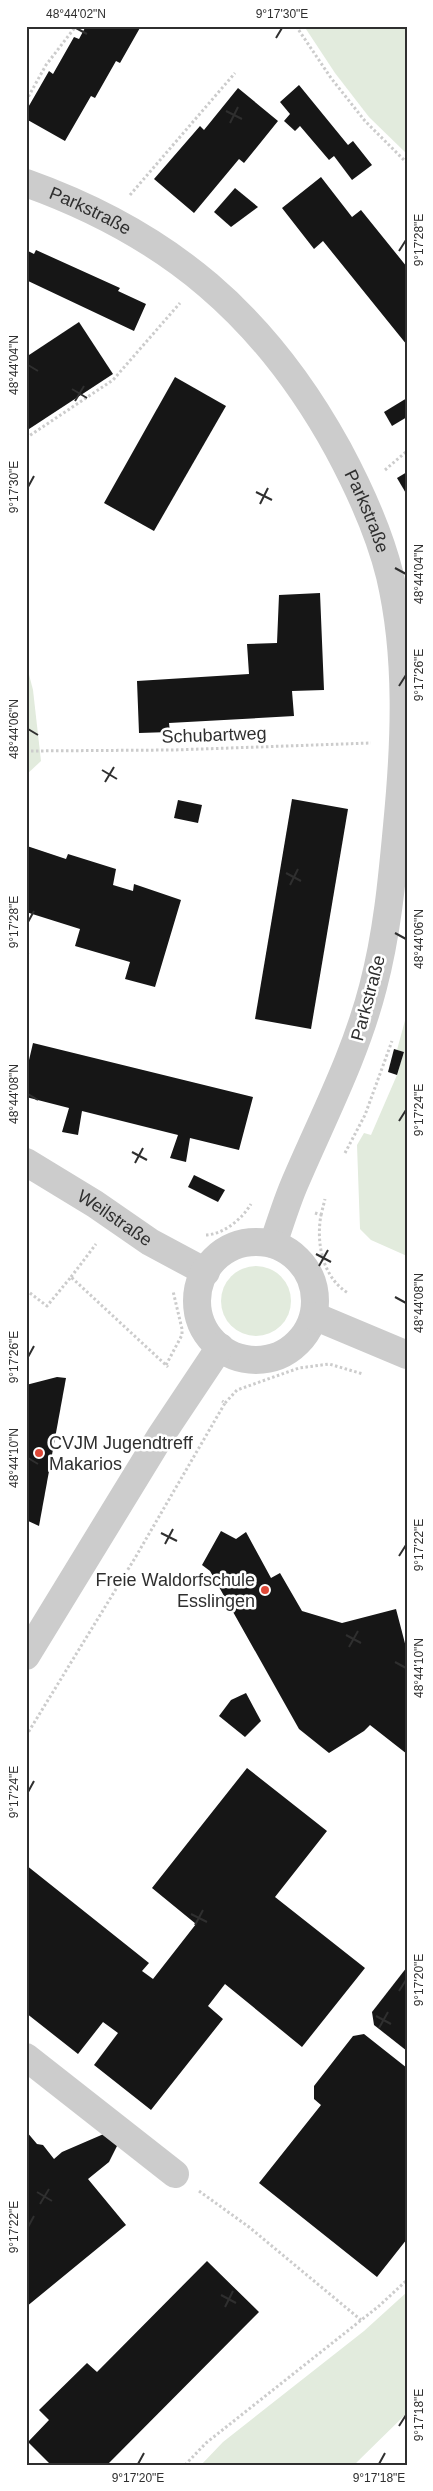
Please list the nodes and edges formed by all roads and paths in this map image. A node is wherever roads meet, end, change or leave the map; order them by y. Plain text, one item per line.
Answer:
1 (76, 26) edge
2 (296, 26) edge
3 (235, 73) dead end
4 (26, 101) edge
5 (407, 162) edge
6 (26, 183) edge
7 (111, 219) junction
8 (202, 277) junction
9 (26, 438) edge
10 (402, 742) junction
11 (26, 751) edge
12 (402, 815) edge
13 (26, 948) edge
14 (26, 960) edge
15 (26, 1162) edge
16 (116, 1218) junction
17 (273, 1244) junction
18 (206, 1272) junction
19 (71, 1277) dead end
20 (314, 1316) junction
21 (220, 1347) junction
22 (407, 1355) edge
23 (369, 1375) dead end
24 (225, 1403) dead end
25 (26, 1656) edge
26 (26, 2057) edge
27 (175, 2174) joint
28 (407, 2280) edge
29 (361, 2320) junction
30 (185, 2465) edge

1 - 4 path
2 - 5 path
3 - 7 path
6 - 7 street, Parkstraße
7 - 8 street, Parkstraße
8 - 9 path
8 - 10 street, Parkstraße
10 - 11 path, Schubartweg
10 - 12 street, Parkstraße
12 - 17 street, Parkstraße
13 - 14 path
15 - 16 street, Weilstraße
16 - 18 street, Weilstraße
16 - 19 path
17 - 18 street
17 - 20 street
18 - 21 street
20 - 21 street
20 - 22 street
21 - 25 street
23 - 24 path
26 - 27 street
27 - 29 path
28 - 29 path
29 - 30 path

